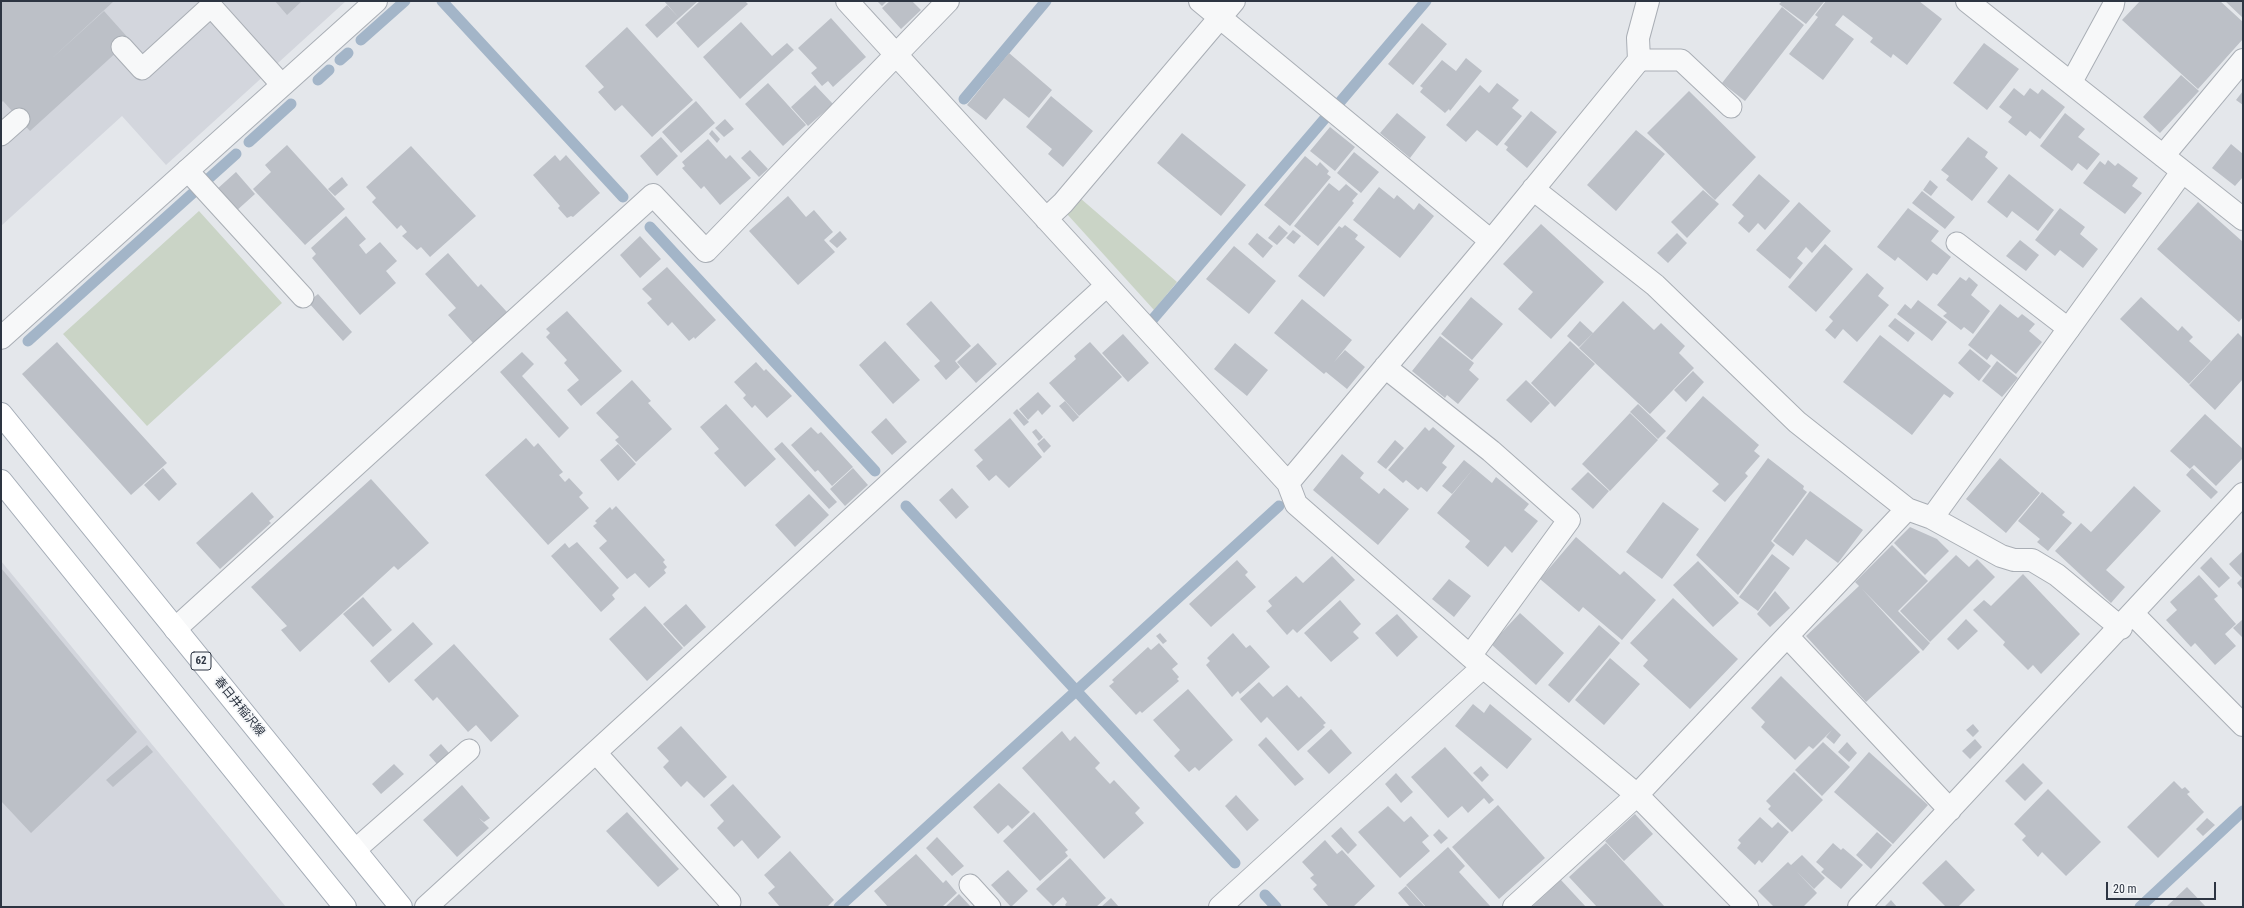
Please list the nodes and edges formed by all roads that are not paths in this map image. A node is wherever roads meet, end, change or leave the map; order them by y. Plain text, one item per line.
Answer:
1 (376, 1) edge
2 (847, 1) edge
3 (948, 1) edge
4 (1200, 1) edge
5 (1234, 1) edge
6 (1648, 1) edge
7 (1967, 1) edge
8 (2114, 1) edge
9 (1220, 18) junction
10 (122, 47) dead end
11 (896, 55) junction
12 (1639, 60) junction
13 (2243, 60) edge
14 (2071, 83) junction
15 (282, 85) junction
16 (1731, 107) dead end
17 (19, 119) dead end
18 (1, 135) edge
19 (2163, 156) junction
20 (187, 170) junction
21 (2182, 172) junction
22 (1534, 189) junction
23 (1046, 219) junction
24 (2243, 219) edge
25 (1491, 241) junction
26 (1957, 243) dead end
27 (1106, 286) junction
28 (303, 297) dead end
29 (2069, 330) junction
30 (1, 338) edge
31 (1385, 367) junction
32 (1, 414) edge
33 (1, 481) edge
34 (1288, 483) junction
35 (2243, 494) edge
36 (1907, 509) junction
37 (1932, 518) junction
38 (2127, 621) junction
39 (175, 629) junction
40 (1787, 636) junction
41 (1476, 661) junction
42 (2243, 725) edge
43 (469, 750) dead end
44 (596, 752) junction
45 (1637, 795) junction
46 (1950, 810) junction
47 (355, 850) junction
48 (970, 885) dead end
49 (730, 902) dead end
50 (345, 907) edge
51 (401, 907) edge
52 (426, 907) edge
53 (990, 907) edge
54 (1220, 907) edge
55 (1514, 907) edge
56 (1747, 907) edge
57 (1859, 907) edge

1 - 15 street
2 - 11 street
3 - 11 street
4 - 9 street
5 - 9 street
6 - 12 street
7 - 14 street
8 - 14 lane
9 - 23 street
9 - 25 street
10 - 15 lane
11 - 23 street
11 - 39 street
12 - 16 lane
12 - 22 street
13 - 19 street
14 - 19 street
15 - 20 street
17 - 18 lane
19 - 21 street
20 - 28 lane
20 - 30 street
21 - 24 street
21 - 29 street
22 - 25 street
22 - 36 street
23 - 27 street
25 - 31 street
26 - 29 lane
27 - 34 street
27 - 44 street
29 - 37 street
31 - 34 street
31 - 41 street
32 - 39 main road, 春日井稲沢線 / 62
33 - 50 main road
34 - 41 street
35 - 38 street
36 - 37 street
36 - 40 street
37 - 38 street
38 - 42 street
38 - 46 street
39 - 47 main road, 春日井稲沢線 / 62
40 - 45 street
40 - 46 street
41 - 45 street
41 - 54 street
43 - 47 lane
44 - 49 lane
44 - 52 street
45 - 55 street
45 - 56 street
46 - 57 street
47 - 51 main road, 春日井稲沢線 / 62
48 - 53 lane

